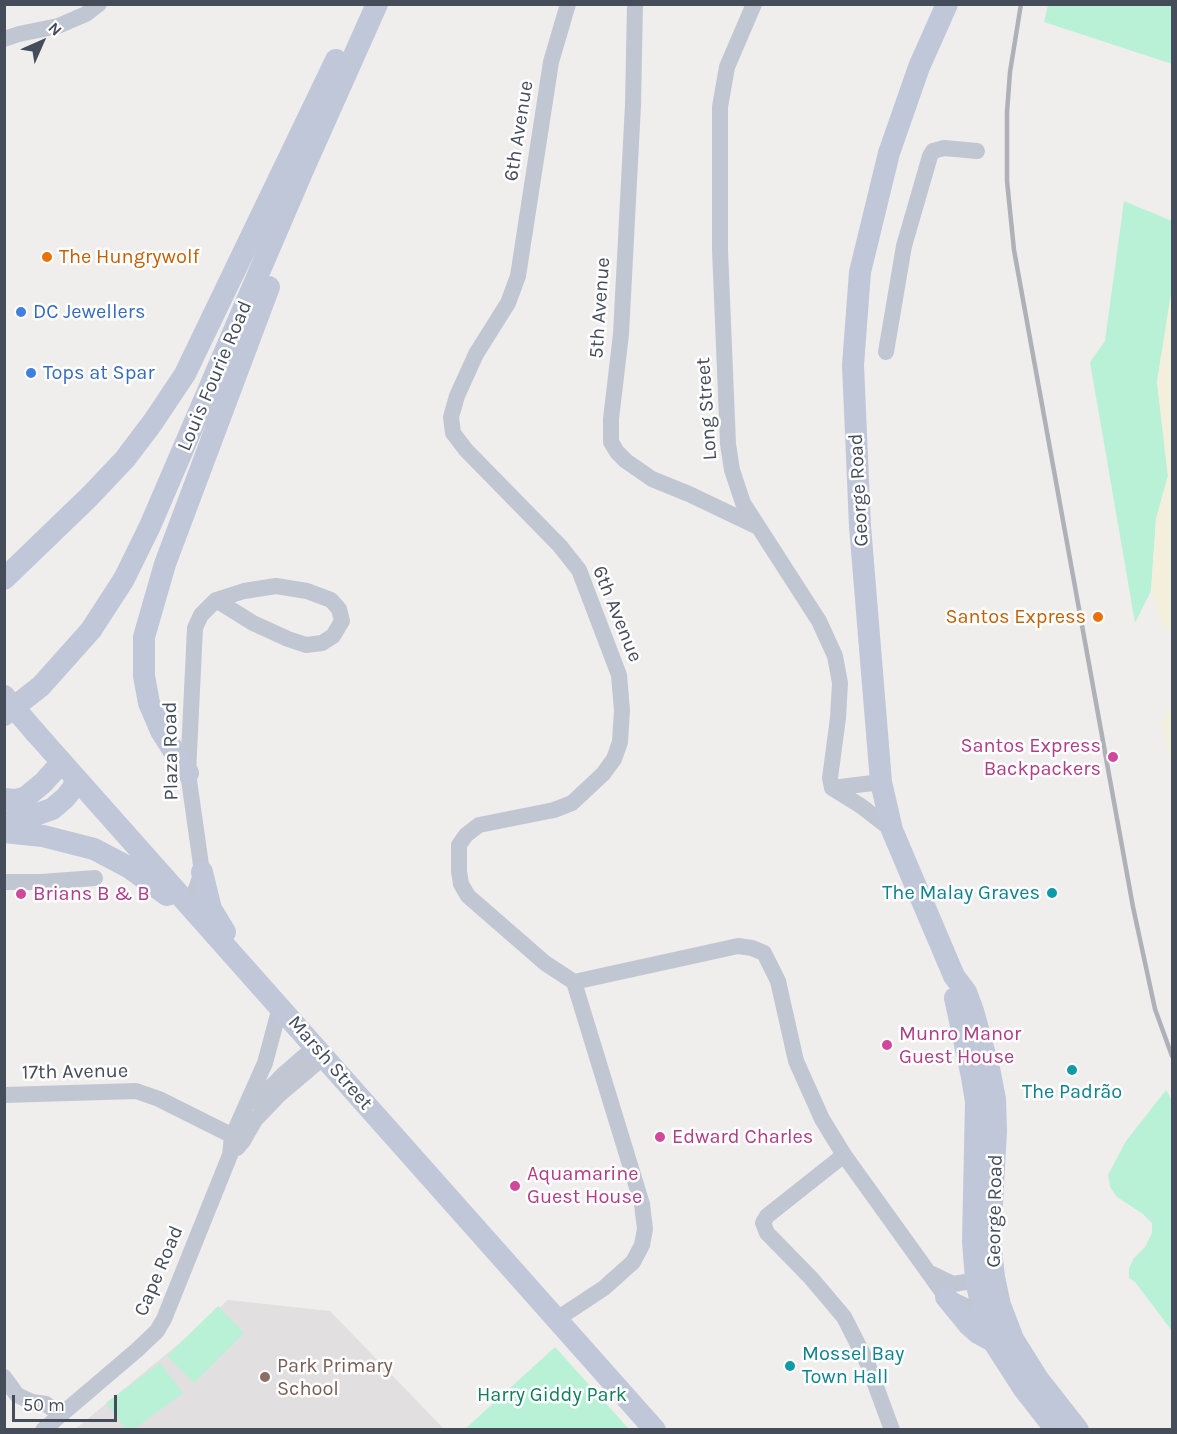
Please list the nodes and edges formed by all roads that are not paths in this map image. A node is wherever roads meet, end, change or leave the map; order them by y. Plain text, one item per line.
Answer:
1 (99, 4) edge
2 (363, 4) edge
3 (377, 4) edge
4 (568, 4) edge
5 (635, 4) edge
6 (753, 4) edge
7 (947, 4) edge
8 (4, 39) edge
9 (977, 151) dead end
10 (303, 170) junction
11 (886, 352) dead end
12 (757, 526) junction
13 (4, 579) edge
14 (216, 600) junction
15 (41, 686) junction
16 (4, 696) edge
17 (4, 715) edge
18 (4, 727) edge
19 (68, 770) junction
20 (188, 773) junction
21 (881, 782) junction
22 (832, 788) junction
23 (4, 799) edge
24 (4, 822) edge
25 (892, 830) junction
26 (4, 832) edge
27 (202, 873) junction
28 (95, 878) dead end
29 (4, 882) edge
30 (190, 906) junction
31 (216, 937) junction
32 (574, 982) junction
33 (258, 983) junction
34 (280, 1007) junction
35 (321, 1051) junction
36 (4, 1095) edge
37 (243, 1116) junction
38 (238, 1139) junction
39 (844, 1155) junction
40 (929, 1273) junction
41 (985, 1279) junction
42 (946, 1297) junction
43 (991, 1306) junction
44 (557, 1319) junction
45 (993, 1341) junction
46 (4, 1377) edge
47 (60, 1415) junction
48 (43, 1430) edge
49 (655, 1430) edge
50 (892, 1430) edge
51 (1056, 1430) edge
52 (1078, 1430) edge

1 - 8 street
2 - 13 street
3 - 10 street, Louis Fourie Road
4 - 32 street, 6th Avenue
5 - 12 street, 5th Avenue
6 - 12 street, Long Street
7 - 21 street, George Road
9 - 11 street
10 - 15 street, Louis Fourie Road
10 - 20 street
12 - 22 street, Long Street
14 - 14 street
14 - 20 street, Plaza Road
15 - 17 street, Louis Fourie Road
15 - 18 street
16 - 19 street, Marsh Street, bridge
19 - 23 street
19 - 24 street
19 - 30 street, Marsh Street
20 - 27 street, Plaza Road
21 - 22 street
21 - 25 street, George Road
22 - 25 street
25 - 41 street, George Road
26 - 31 street
27 - 30 street, Plaza Road
27 - 33 street
28 - 29 street
30 - 31 street, Marsh Street
31 - 33 street, Marsh Street
32 - 39 street
32 - 44 street
33 - 34 street, Marsh Street
34 - 35 street, Marsh Street
34 - 37 street, Cape Road
35 - 37 street, Cape Road
35 - 38 street, Cape Road
35 - 44 street, Marsh Street
36 - 38 street, 17th Avenue
37 - 38 street, Cape Road
38 - 47 street, Cape Road
39 - 40 street
39 - 50 street
40 - 41 street
40 - 42 street
41 - 43 street, George Road
42 - 43 street
42 - 45 street
43 - 45 street, George Road
43 - 52 street, George Road
44 - 49 street, Marsh Street
45 - 51 street, George Road
46 - 47 street
47 - 48 street, Cape Road

